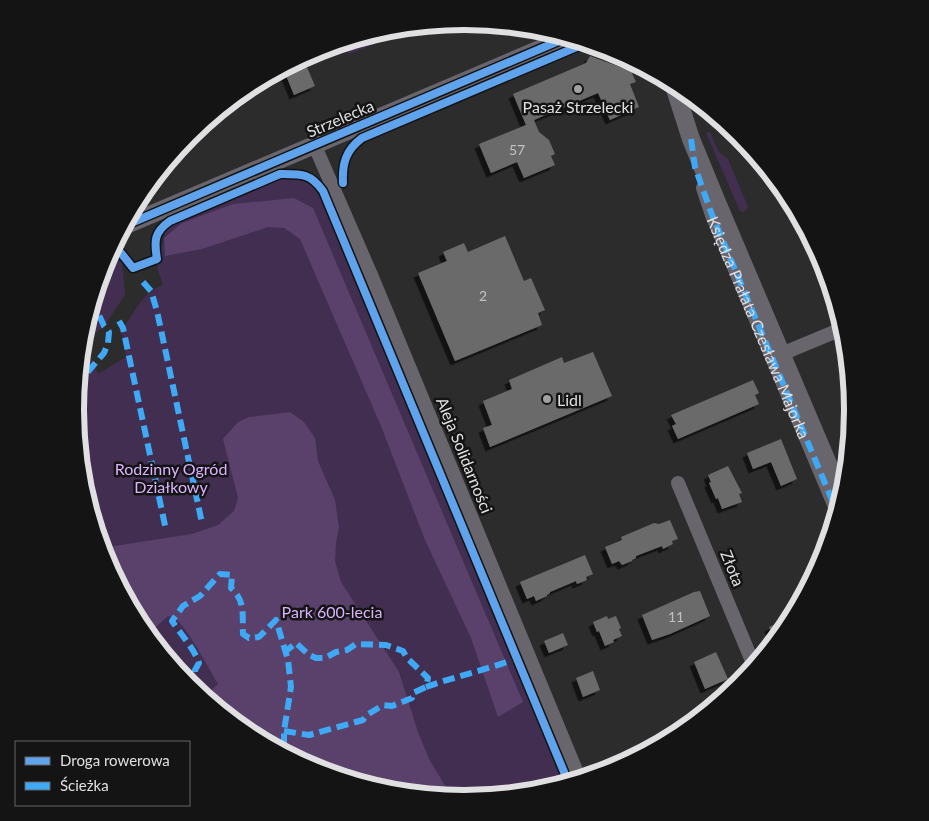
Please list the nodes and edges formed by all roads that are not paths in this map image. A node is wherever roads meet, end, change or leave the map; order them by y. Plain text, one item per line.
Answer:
1 (557, 42) edge
2 (677, 95) edge
3 (691, 139) junction
4 (314, 144) junction
5 (135, 219) edge
6 (837, 331) edge
7 (791, 350) junction
8 (841, 467) edge
9 (678, 483) dead end
10 (837, 488) edge
11 (833, 503) edge
12 (752, 660) edge
13 (577, 774) edge

1 - 4 street, Strzelecka
2 - 3 street, Księdza Prałata Czesława Majorka
3 - 7 street, Księdza Prałata Czesława Majorka
3 - 10 street, Księdza Prałata Czesława Majorka
3 - 11 street, Księdza Prałata Czesława Majorka
4 - 5 street, Strzelecka
4 - 13 street, Aleja Solidarności
6 - 7 street
7 - 8 street, Księdza Prałata Czesława Majorka
9 - 12 street, Złota

